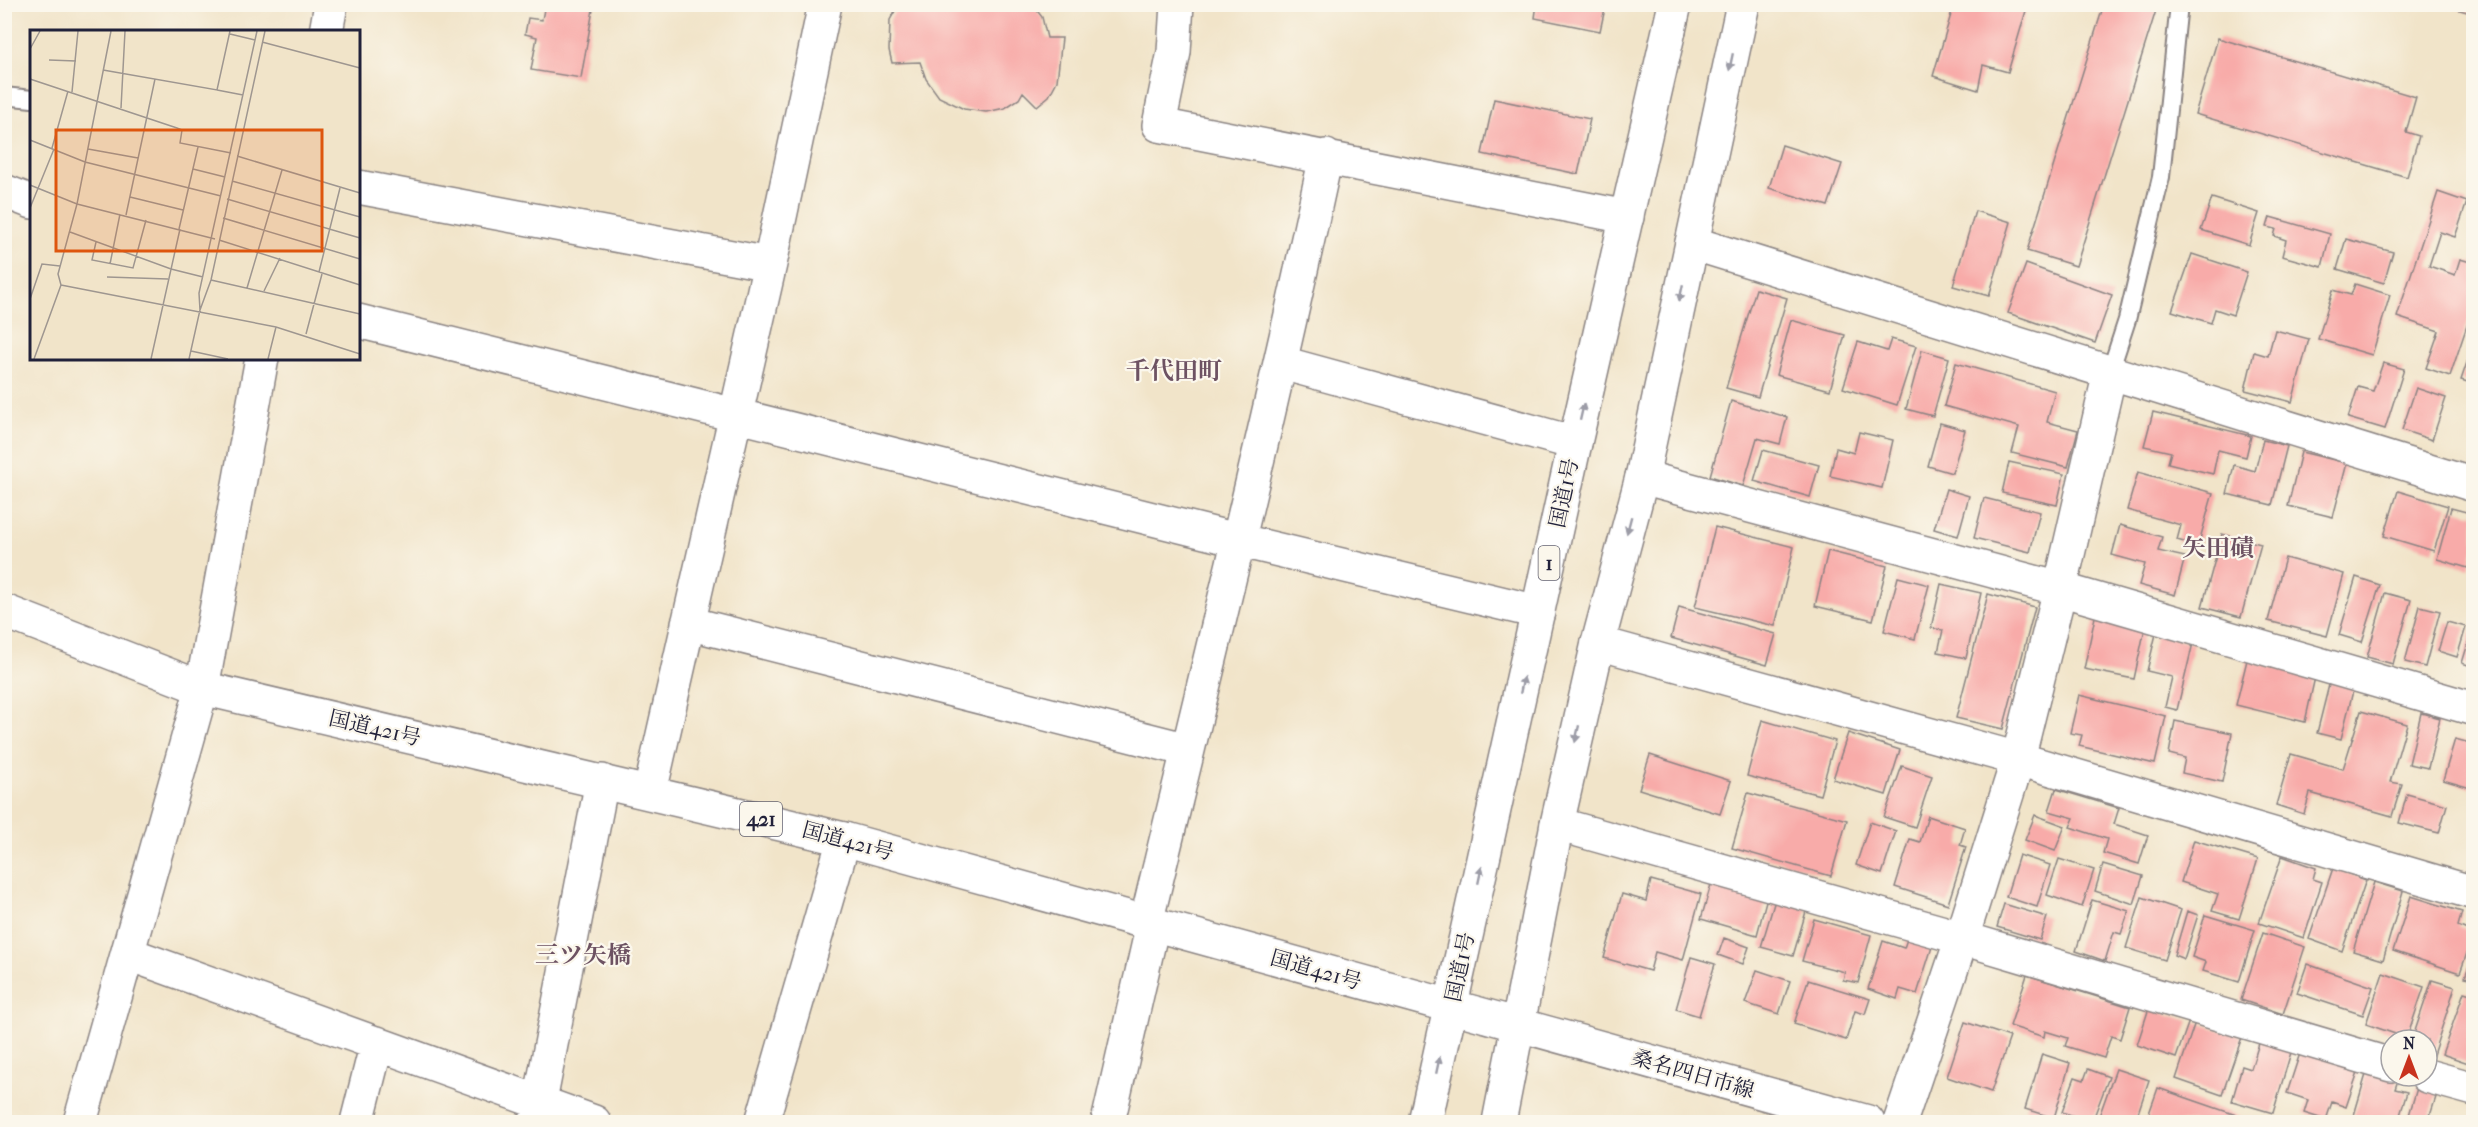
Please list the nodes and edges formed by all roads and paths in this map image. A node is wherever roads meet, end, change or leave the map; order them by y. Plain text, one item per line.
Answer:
1 (331, 4) edge
2 (825, 4) edge
3 (1177, 4) edge
4 (1675, 4) edge
5 (1743, 4) edge
6 (2179, 4) edge
7 (326, 30) edge
8 (4, 96) edge
9 (30, 99) edge
10 (1326, 156) junction
11 (360, 187) edge
12 (4, 191) edge
13 (30, 201) edge
14 (1627, 217) junction
15 (1692, 243) junction
16 (770, 264) junction
17 (360, 321) edge
18 (262, 360) edge
19 (1281, 363) junction
20 (2110, 372) junction
21 (736, 414) junction
22 (1575, 443) junction
23 (1642, 477) junction
24 (2474, 485) edge
25 (1237, 540) junction
26 (2060, 590) junction
27 (4, 611) edge
28 (1538, 612) junction
29 (688, 623) junction
30 (1598, 643) junction
31 (202, 688) junction
32 (2474, 709) edge
33 (1188, 750) junction
34 (2018, 759) junction
35 (602, 781) junction
36 (650, 792) junction
37 (1557, 824) junction
38 (844, 839) junction
39 (2474, 893) edge
40 (1150, 923) junction
41 (1962, 938) junction
42 (129, 954) junction
43 (1451, 1007) junction
44 (1519, 1025) junction
45 (377, 1043) junction
46 (2379, 1061) edge
47 (2439, 1079) edge
48 (2474, 1089) edge
49 (538, 1113) edge
50 (80, 1122) edge
51 (357, 1122) edge
52 (594, 1122) edge
53 (762, 1122) edge
54 (1108, 1122) edge
55 (1425, 1122) edge
56 (1499, 1122) edge
57 (1868, 1122) edge
58 (1900, 1122) edge

1 - 7 main road
2 - 16 main road
3 - 10 main road
4 - 14 main road, 国道1号 / 1
5 -> 15 main road
6 - 20 lane
8 - 9 lane
10 - 14 main road
10 - 19 main road
11 - 16 main road
12 - 13 main road
22 -> 14 main road, 国道1号 / 1
15 - 20 main road
15 -> 23 main road
16 - 21 main road
17 - 21 main road
18 - 31 main road
19 - 22 main road
19 - 25 main road
20 - 24 main road
20 - 26 main road
21 - 25 main road
21 - 29 main road
22 - 28 main road, 国道1号 / 1
23 - 26 main road
23 -> 30 main road
25 - 28 main road
25 - 33 main road
26 - 32 main road
26 - 34 main road
27 - 31 main road, 国道421号 / 421
43 -> 28 main road, 国道1号 / 1
29 - 33 main road
29 - 36 main road
30 - 34 main road
30 -> 37 main road
31 - 35 main road, 国道421号 / 421
31 - 42 main road
33 - 40 main road
34 - 39 main road
34 - 41 main road
35 - 36 main road, 国道421号 / 421
35 - 49 main road
36 - 38 main road, 国道421号 / 421
37 - 41 main road
37 - 44 main road
38 - 40 main road, 国道421号 / 421
38 - 53 main road
40 - 43 main road, 国道421号 / 421
40 - 54 main road
41 - 46 main road
41 - 58 main road
42 - 45 main road
42 - 50 main road
43 - 44 main road, 国道421号 / 421
55 -> 43 main road, 国道1号 / 1
44 - 56 main road
44 - 57 main road, 桑名四日市線
45 - 49 main road
45 - 51 main road
47 - 48 main road
49 - 52 main road

